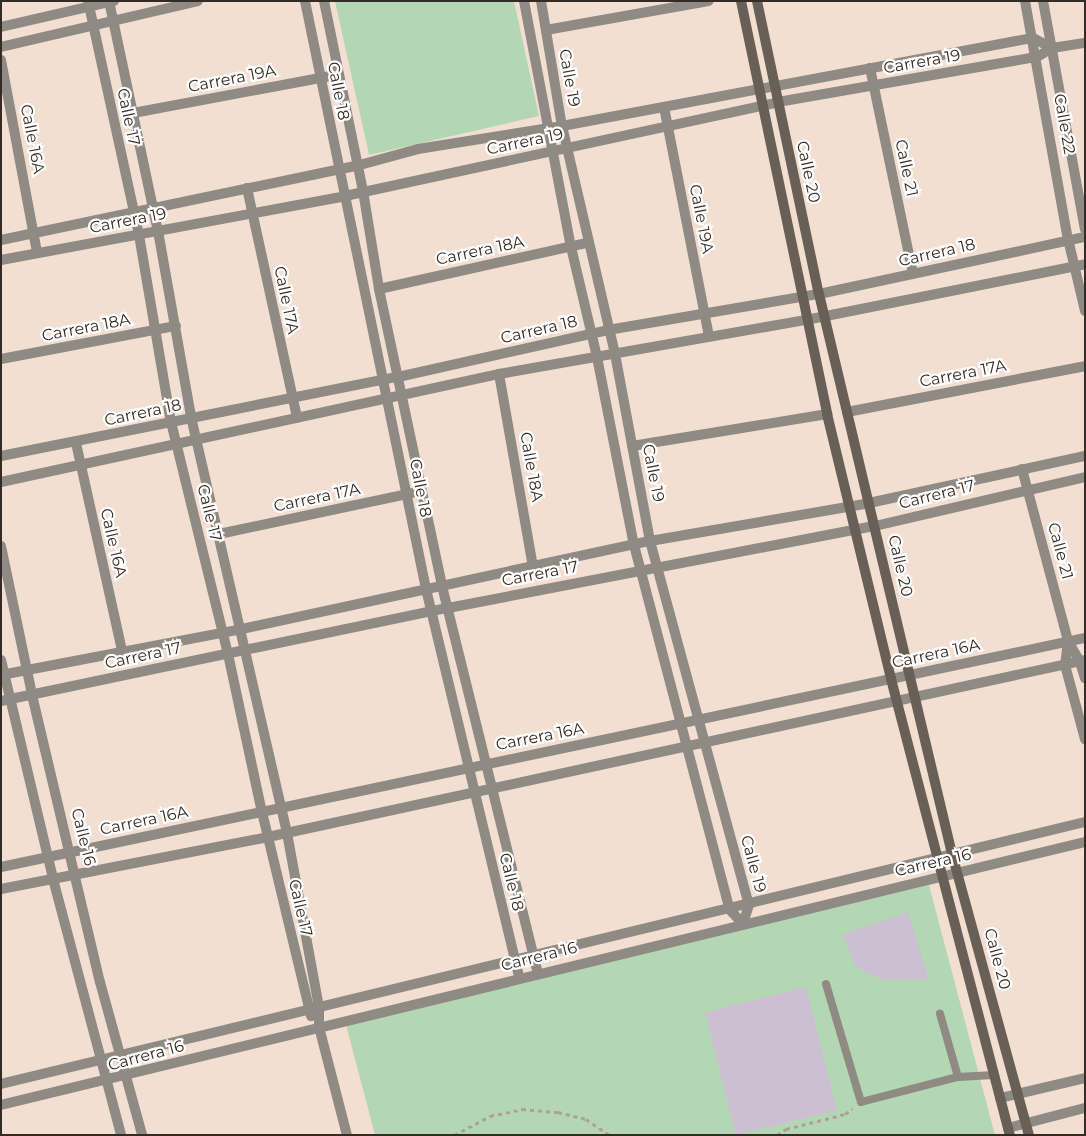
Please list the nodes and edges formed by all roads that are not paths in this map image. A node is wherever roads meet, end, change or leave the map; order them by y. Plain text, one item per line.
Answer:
1 (198, 1) edge
2 (305, 1) edge
3 (324, 1) edge
4 (524, 1) edge
5 (541, 1) edge
6 (708, 1) edge
7 (741, 1) edge
8 (757, 1) edge
9 (1025, 1) edge
10 (1042, 1) edge
11 (111, 2) edge
12 (88, 4) edge
13 (113, 22) junction
14 (93, 26) junction
15 (1, 27) edge
16 (546, 30) junction
17 (1033, 38) junction
18 (1085, 42) edge
19 (1, 47) edge
20 (1052, 48) junction
21 (1037, 57) junction
22 (1, 60) edge
23 (870, 68) junction
24 (338, 75) junction
25 (320, 78) junction
26 (776, 85) junction
27 (874, 86) junction
28 (757, 89) junction
29 (778, 102) junction
30 (664, 107) junction
31 (760, 107) junction
32 (133, 113) junction
33 (562, 126) junction
34 (668, 127) junction
35 (548, 128) junction
36 (568, 149) junction
37 (553, 152) junction
38 (356, 166) junction
39 (338, 169) junction
40 (248, 188) junction
41 (363, 191) junction
42 (344, 196) junction
43 (152, 208) junction
44 (134, 212) junction
45 (253, 212) junction
46 (1085, 229) edge
47 (158, 231) junction
48 (34, 234) junction
49 (139, 234) junction
50 (1085, 237) edge
51 (1068, 239) junction
52 (1, 240) edge
53 (588, 243) junction
54 (571, 247) junction
55 (37, 253) junction
56 (1, 260) edge
57 (1080, 266) edge
58 (913, 274) junction
59 (379, 289) junction
60 (819, 294) junction
61 (801, 298) junction
62 (1085, 312) edge
63 (703, 313) junction
64 (824, 316) junction
65 (806, 320) junction
66 (176, 326) junction
67 (156, 329) junction
68 (608, 330) junction
69 (590, 334) junction
70 (709, 337) junction
71 (615, 354) junction
72 (597, 357) junction
73 (1, 359) edge
74 (1085, 366) edge
75 (499, 374) junction
76 (398, 377) junction
77 (383, 380) junction
78 (291, 396) junction
79 (403, 397) junction
80 (387, 400) junction
81 (847, 412) junction
82 (827, 414) junction
83 (191, 417) junction
84 (298, 418) junction
85 (171, 422) junction
86 (197, 440) junction
87 (76, 443) junction
88 (176, 444) junction
89 (632, 446) junction
90 (1, 456) edge
91 (1085, 456) edge
92 (80, 464) junction
93 (1022, 469) junction
94 (1085, 477) edge
95 (1, 482) edge
96 (1027, 488) junction
97 (421, 491) junction
98 (406, 494) junction
99 (869, 503) junction
100 (849, 506) junction
101 (875, 526) junction
102 (854, 529) junction
103 (220, 534) junction
104 (650, 541) junction
105 (634, 545) junction
106 (1, 546) edge
107 (533, 566) junction
108 (657, 567) junction
109 (640, 570) junction
110 (442, 586) junction
111 (426, 589) junction
112 (448, 608) junction
113 (432, 611) junction
114 (242, 628) junction
115 (222, 631) junction
116 (1085, 638) edge
117 (1068, 641) junction
118 (122, 650) junction
119 (246, 650) junction
120 (228, 654) junction
121 (1, 660) edge
122 (1083, 661) edge
123 (1065, 665) junction
124 (27, 670) junction
125 (3, 675) edge
126 (910, 676) junction
127 (1085, 678) edge
128 (891, 679) junction
129 (32, 695) junction
130 (914, 696) junction
131 (896, 699) junction
132 (6, 700) edge
133 (699, 720) junction
134 (681, 724) junction
135 (1085, 739) edge
136 (704, 743) junction
137 (688, 746) junction
138 (484, 764) junction
139 (466, 768) junction
140 (492, 789) junction
141 (473, 793) junction
142 (281, 807) junction
143 (262, 812) junction
144 (1085, 822) edge
145 (286, 833) junction
146 (268, 837) junction
147 (1085, 842) edge
148 (70, 852) junction
149 (952, 854) junction
150 (48, 857) junction
151 (937, 858) junction
152 (1, 867) edge
153 (958, 873) junction
154 (77, 874) junction
155 (942, 877) junction
156 (53, 879) junction
157 (1, 889) edge
158 (749, 905) junction
159 (730, 910) junction
160 (743, 924) junction
161 (535, 958) junction
162 (516, 962) junction
163 (538, 973) junction
164 (519, 977) junction
165 (826, 984) dead end
166 (319, 1008) junction
167 (308, 1011) junction
168 (940, 1014) dead end
169 (319, 1026) junction
170 (120, 1056) junction
171 (102, 1061) junction
172 (994, 1075) junction
173 (126, 1076) junction
174 (958, 1077) junction
175 (1085, 1078) edge
176 (107, 1082) junction
177 (1, 1084) edge
178 (1017, 1093) junction
179 (1000, 1098) junction
180 (1, 1105) edge
181 (1085, 1108) edge
182 (1026, 1123) junction
183 (1009, 1131) edge
184 (121, 1135) edge
185 (142, 1135) edge
186 (348, 1135) edge
187 (1029, 1135) edge

1 - 13 street
2 - 25 street, Calle 18
3 - 24 street, Calle 18
4 - 35 street, Calle 19
5 - 16 street, Calle 19
6 - 16 street
7 - 28 street, Calle 20
8 - 26 street, Calle 20
9 - 17 street, Calle 22
10 - 20 street, Calle 22
11 - 12 street
11 - 13 street, Calle 17
12 - 14 street, Calle 17
12 - 15 street
13 - 14 street
13 - 32 street, Calle 17
14 - 19 street
14 - 44 street, Calle 17
16 - 33 street, Calle 19
17 - 20 street
17 - 21 street, Calle 22
17 - 23 street, Carrera 19
18 - 20 street, Carrera 19
20 - 21 street, Carrera 19
20 - 46 street, Calle 22
21 - 27 street, Carrera 19
21 - 51 street, Calle 22
22 - 48 street, Calle 16A
23 - 26 street, Carrera 19
23 - 27 street, Calle 21
24 - 25 street, Carrera 19A
24 - 38 street, Calle 18
25 - 32 street, Carrera 19A
25 - 39 street, Calle 18
26 - 28 street, Carrera 19
26 - 29 street, Calle 20
27 - 29 street, Carrera 19
27 - 58 street, Calle 21
28 - 30 street, Carrera 19
28 - 31 street, Calle 20
29 - 31 street, Carrera 19
29 - 60 street, Calle 20
30 - 33 street, Carrera 19
30 - 34 street, Calle 19A
31 - 34 street, Carrera 19
31 - 61 street, Calle 20
32 - 43 street, Calle 17
33 - 35 street, Carrera 19
33 - 36 street, Calle 19
34 - 36 street, Carrera 19
34 - 63 street, Calle 19A
35 - 37 street, Calle 19
35 - 38 street, Carrera 19
36 - 37 street, Carrera 19
36 - 53 street, Calle 19
37 - 41 street, Carrera 19
37 - 54 street, Calle 19
38 - 39 street, Carrera 19
38 - 41 street, Calle 18
39 - 40 street, Carrera 19
39 - 42 street, Calle 18
40 - 43 street, Carrera 19
40 - 45 street, Calle 17A
41 - 42 street, Carrera 19
41 - 59 street, Calle 18
42 - 45 street, Carrera 19
42 - 77 street, Calle 18
43 - 44 street, Carrera 19
43 - 47 street, Calle 17
44 - 48 street, Carrera 19
44 - 49 street, Calle 17
45 - 47 street, Carrera 19
45 - 78 street, Calle 17A
47 - 49 street, Carrera 19
47 - 66 street, Calle 17
48 - 52 street, Carrera 19
48 - 55 street, Calle 16A
49 - 55 street, Carrera 19
49 - 67 street, Calle 17
50 - 51 street, Carrera 18
51 - 57 street, Calle 22
51 - 58 street, Carrera 18
53 - 54 street, Carrera 18A
53 - 68 street, Calle 19
54 - 59 street, Carrera 18A
54 - 69 street, Calle 19
55 - 56 street, Carrera 19
57 - 62 street, Calle 22
57 - 64 street
58 - 60 street, Carrera 18
59 - 76 street, Calle 18
60 - 61 street, Carrera 18
60 - 64 street, Calle 20
61 - 63 street, Carrera 18
61 - 65 street, Calle 20
63 - 68 street, Carrera 18
63 - 70 street, Calle 19A
64 - 65 street
64 - 81 street, Calle 20
65 - 70 street
65 - 82 street, Calle 20
66 - 67 street, Carrera 18A
66 - 83 street, Calle 17
67 - 73 street, Carrera 18A
67 - 85 street, Calle 17
68 - 69 street, Carrera 18
68 - 71 street, Calle 19
69 - 72 street, Calle 19
69 - 76 street, Carrera 18
70 - 71 street
71 - 72 street
71 - 89 street, Calle 19
72 - 75 street
72 - 105 street, Calle 19
74 - 81 street, Carrera 17A
75 - 79 street
75 - 107 street, Calle 18A
76 - 77 street, Carrera 18
76 - 79 street, Calle 18
77 - 78 street, Carrera 18
77 - 80 street, Calle 18
78 - 83 street, Carrera 18
78 - 84 street, Calle 17A
79 - 80 street
79 - 97 street, Calle 18
80 - 84 street
80 - 98 street, Calle 18
81 - 99 street, Calle 20
82 - 89 street
82 - 100 street, Calle 20
83 - 85 street, Carrera 18
83 - 86 street, Calle 17
84 - 86 street
85 - 87 street, Carrera 18
85 - 88 street, Calle 17
86 - 88 street
86 - 103 street, Calle 17
87 - 90 street, Carrera 18
87 - 92 street, Calle 16A
88 - 92 street
88 - 115 street, Calle 17
89 - 104 street, Calle 19
91 - 93 street, Carrera 17
92 - 95 street
92 - 118 street, Calle 16A
93 - 96 street, Calle 21
93 - 99 street, Carrera 17
94 - 96 street, Carrera 17
96 - 101 street, Carrera 17
96 - 117 street, Calle 21
97 - 98 street, Carrera 17A
97 - 110 street, Calle 18
98 - 103 street, Carrera 17A
98 - 111 street, Calle 18
99 - 100 street, Carrera 17
99 - 101 street, Calle 20
100 - 102 street, Calle 20
100 - 104 street, Carrera 17
101 - 102 street, Carrera 17
101 - 126 street, Calle 20
102 - 108 street, Carrera 17
102 - 128 street, Calle 20
103 - 114 street, Calle 17
104 - 105 street, Carrera 17
104 - 108 street, Calle 19
105 - 107 street, Carrera 17
105 - 109 street, Calle 19
106 - 124 street, Calle 16
107 - 110 street, Carrera 17
108 - 109 street, Carrera 17
108 - 133 street, Calle 19
109 - 112 street, Carrera 17
109 - 134 street, Calle 19
110 - 111 street, Carrera 17
110 - 112 street, Calle 18
111 - 113 street, Calle 18
111 - 114 street, Carrera 17
112 - 113 street, Carrera 17
112 - 138 street, Calle 18
113 - 119 street, Carrera 17
113 - 139 street, Calle 18
114 - 115 street, Carrera 17
114 - 119 street, Calle 17
115 - 118 street, Carrera 17
115 - 120 street, Calle 17
116 - 117 street, Carrera 16A
117 - 122 street, Calle 21
117 - 123 street, Calle 21
117 - 126 street, Carrera 16A
118 - 124 street, Carrera 17
119 - 120 street, Carrera 17
119 - 142 street, Calle 17
120 - 129 street, Carrera 17
120 - 143 street, Calle 17
121 - 125 street
122 - 123 street
122 - 127 street, Calle 21
123 - 130 street
123 - 135 street, Calle 21
124 - 125 street, Carrera 17
124 - 129 street, Calle 16
125 - 132 street
126 - 128 street, Carrera 16A
126 - 130 street, Calle 20
128 - 131 street, Calle 20
128 - 133 street, Carrera 16A
129 - 132 street, Carrera 17
129 - 148 street, Calle 16
130 - 131 street
130 - 149 street, Calle 20
131 - 136 street
131 - 151 street, Calle 20
132 - 150 street
133 - 134 street, Carrera 16A
133 - 136 street, Calle 19
134 - 137 street, Calle 19
134 - 138 street, Carrera 16A
136 - 137 street
136 - 158 street, Calle 19
137 - 140 street
137 - 159 street, Calle 19
138 - 139 street, Carrera 16A
138 - 140 street, Calle 18
139 - 141 street, Calle 18
139 - 142 street, Carrera 16A
140 - 141 street
140 - 161 street, Calle 18
141 - 145 street
141 - 162 street, Calle 18
142 - 143 street, Carrera 16A
142 - 145 street, Calle 17
143 - 146 street, Calle 17
143 - 148 street, Carrera 16A
144 - 149 street, Carrera 16
145 - 146 street
145 - 166 street, Calle 17
146 - 154 street
146 - 167 street, Calle 17
147 - 153 street, Carrera 16
148 - 150 street, Carrera 16A
148 - 154 street, Calle 16
149 - 151 street, Carrera 16
149 - 153 street, Calle 20
150 - 152 street, Carrera 16A
150 - 156 street
151 - 155 street, Calle 20
151 - 158 street, Carrera 16
153 - 155 street, Carrera 16
153 - 178 street, Calle 20
154 - 156 street
154 - 170 street, Calle 16
155 - 160 street, Carrera 16
155 - 172 street, Calle 20
156 - 157 street
156 - 171 street
158 - 159 street, Carrera 16
158 - 160 street, Calle 19
159 - 160 street, Calle 19
159 - 161 street, Carrera 16
160 - 163 street, Carrera 16
161 - 162 street, Carrera 16
161 - 163 street, Calle 18
162 - 164 street, Calle 18
162 - 166 street, Carrera 16
163 - 164 street, Carrera 16
164 - 169 street, Carrera 16
165 - 174 lane
166 - 167 street, Carrera 16
166 - 169 street, Calle 17
167 - 169 street, Calle 17
167 - 170 street, Carrera 16
168 - 174 lane
169 - 173 street, Carrera 16
169 - 186 street, Calle 17
170 - 171 street, Carrera 16
170 - 173 street, Calle 16
171 - 176 street
171 - 177 street, Carrera 16
172 - 174 lane
172 - 179 street, Calle 20
173 - 176 street, Carrera 16
173 - 185 street, Calle 16
175 - 178 street
176 - 180 street, Carrera 16
176 - 184 street
178 - 179 street
178 - 182 street, Calle 20
179 - 183 street, Calle 20
181 - 182 street
182 - 183 street
182 - 187 street, Calle 20

